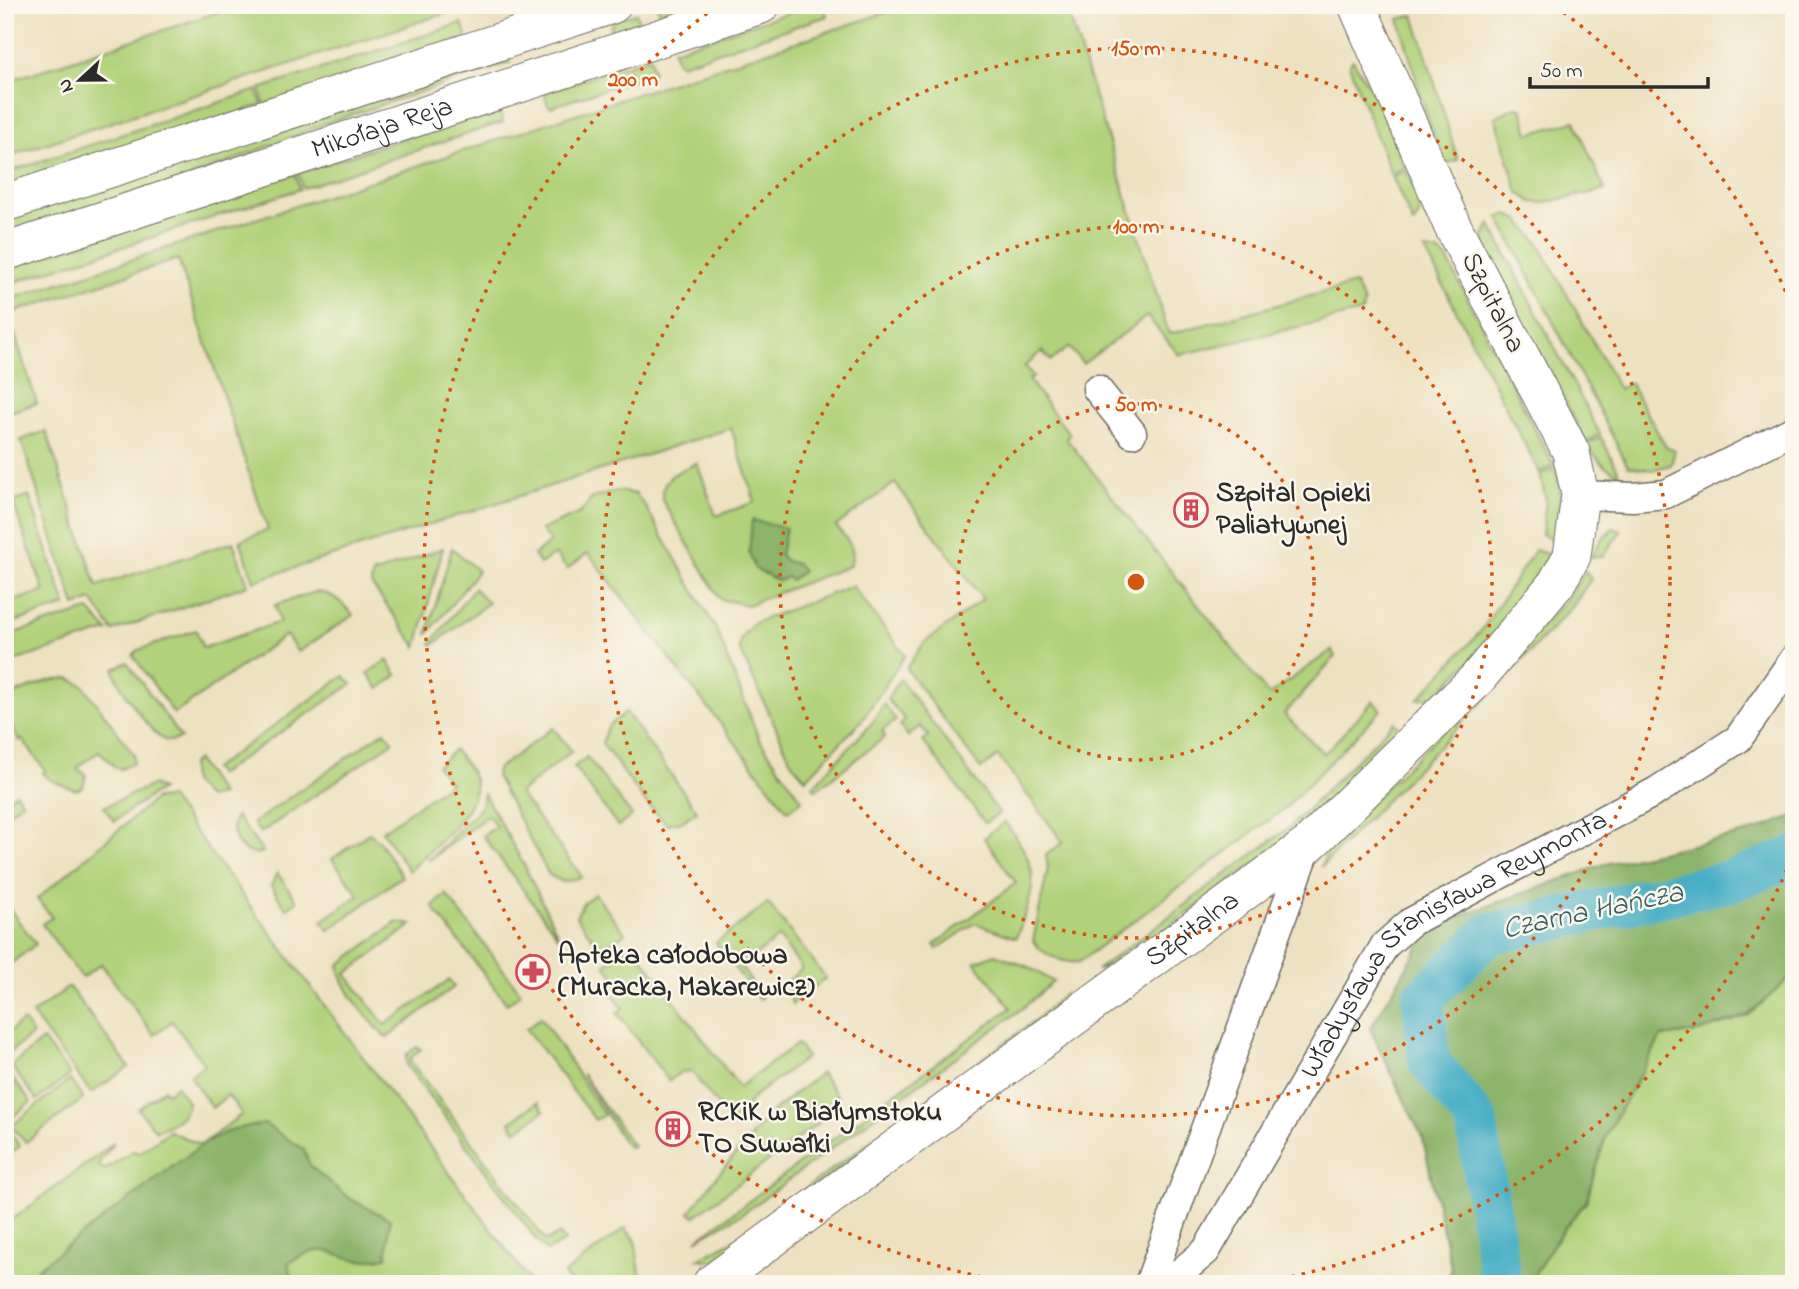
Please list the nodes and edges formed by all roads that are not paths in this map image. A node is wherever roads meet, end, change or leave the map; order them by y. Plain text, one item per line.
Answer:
1 (761, 5) edge
2 (1357, 5) edge
3 (1373, 5) edge
4 (584, 10) edge
5 (594, 60) junction
6 (1402, 110) junction
7 (5, 204) edge
8 (5, 253) edge
9 (1097, 389) dead end
10 (1794, 430) edge
11 (1132, 433) dead end
12 (1580, 495) junction
13 (1794, 659) edge
14 (1308, 845) junction
15 (711, 1284) edge
16 (1149, 1284) edge
17 (1167, 1284) edge

1 - 5 street, Mikołaja Reja
2 - 6 street, Szpitalna
3 - 6 street, Szpitalna
4 - 5 street
4 - 7 street, Mikołaja Reja
5 - 8 street, Mikołaja Reja
6 - 12 street, Szpitalna
9 - 11 street
10 - 12 street
12 - 14 street, Szpitalna
13 - 17 street, Władysława Stanisława Reymonta
14 - 15 street, Szpitalna
14 - 16 street

